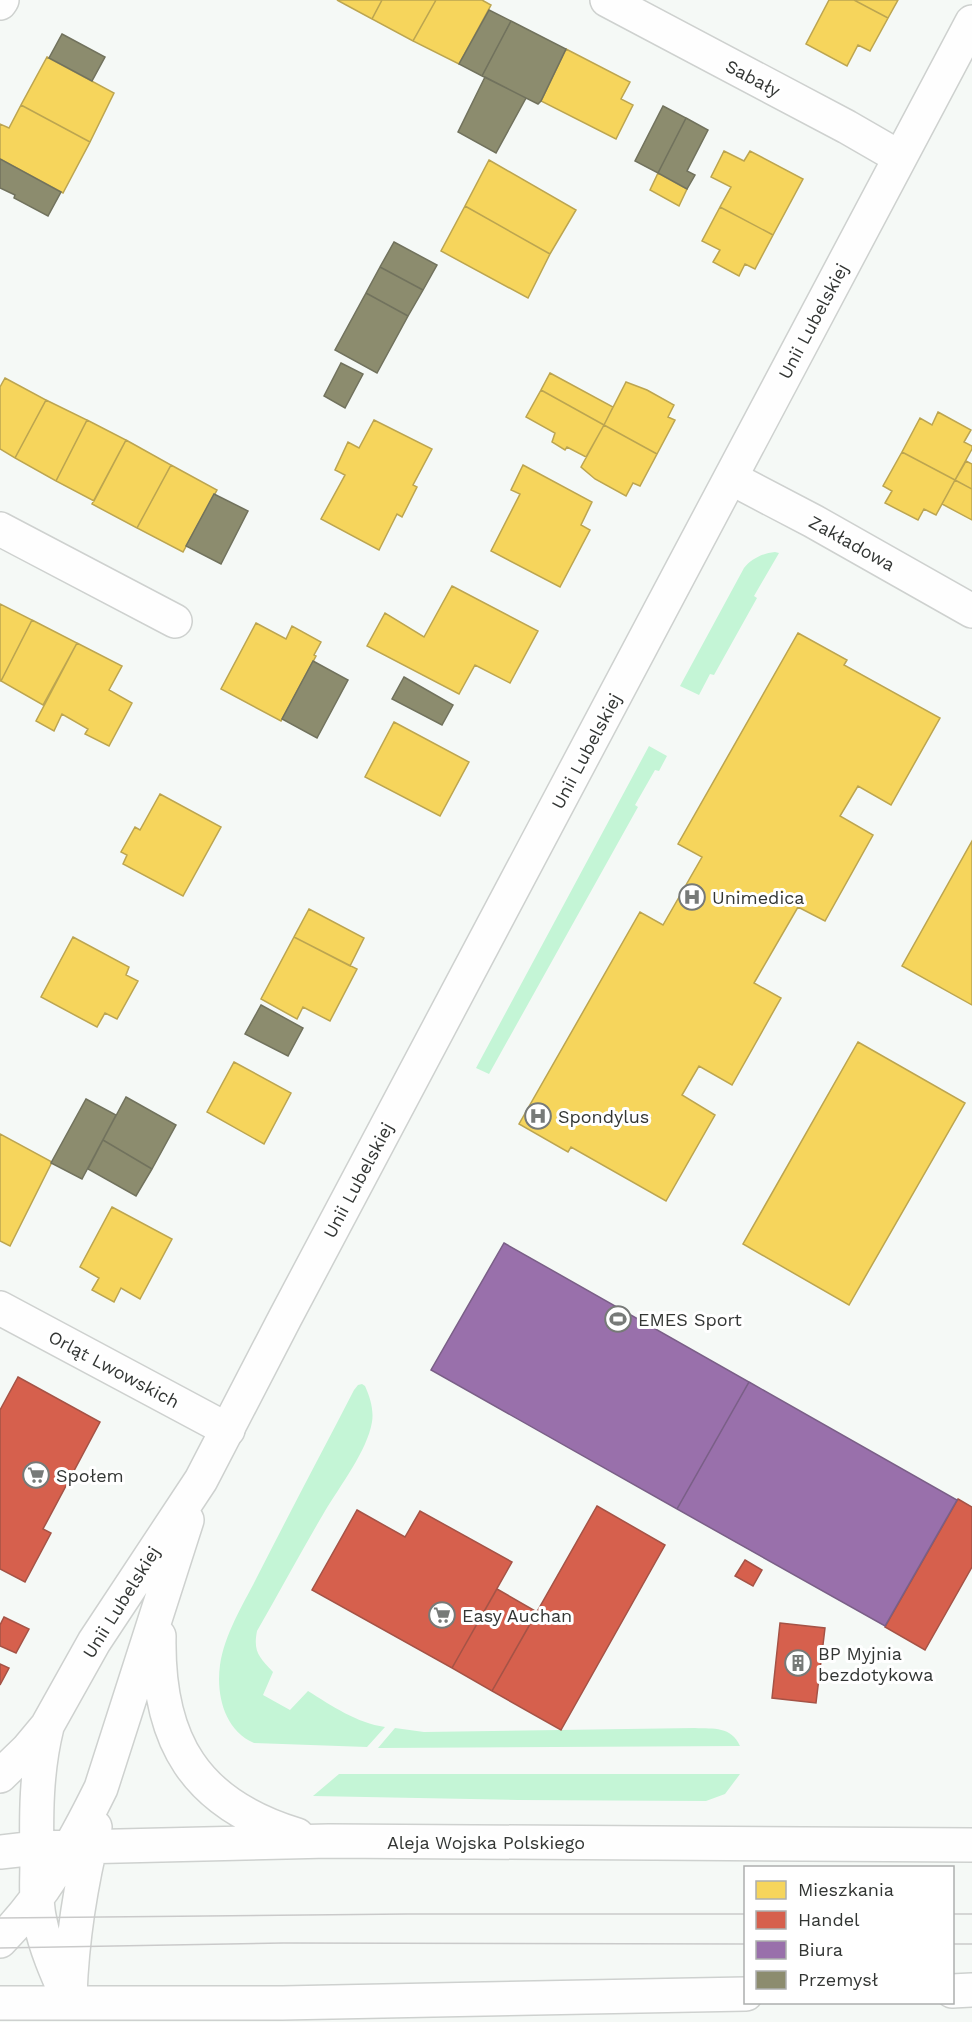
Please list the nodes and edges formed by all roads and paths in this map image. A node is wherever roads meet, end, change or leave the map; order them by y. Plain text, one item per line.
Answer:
1 (606, 0) edge
2 (972, 22) edge
3 (899, 157) junction
4 (731, 478) junction
5 (0, 529) edge
6 (972, 610) edge
7 (175, 621) dead end
8 (0, 1308) edge
9 (228, 1430) junction
10 (201, 1480) junction
11 (162, 1596) junction
12 (47, 1726) junction
13 (0, 1776) edge
14 (329, 1841) junction
15 (972, 1845) edge
16 (80, 1847) junction
17 (36, 1848) junction
18 (0, 1852) edge
19 (37, 1898) junction
20 (0, 1941) edge
21 (972, 1990) edge
22 (954, 1991) edge
23 (744, 1994) edge
24 (0, 2003) edge
25 (73, 2012) edge

1 - 3 street, Sabały
2 - 3 street, Unii Lubelskiej
3 - 4 street, Unii Lubelskiej
4 - 6 street, Zakładowa
4 - 9 street, Unii Lubelskiej
5 - 7 street
8 - 9 street, Orląt Lwowskich
9 - 10 street, Unii Lubelskiej
10 - 11 street, Unii Lubelskiej
10 - 12 street, Unii Lubelskiej
11 - 14 street, Unii Lubelskiej
11 - 16 street, Unii Lubelskiej
12 - 13 street, Unii Lubelskiej
12 - 17 street, Unii Lubelskiej
14 - 15 street, Aleja Wojska Polskiego
14 - 16 street, Aleja Wojska Polskiego
16 - 17 street, Aleja Wojska Polskiego
16 - 19 street
16 - 25 street
17 - 18 street, Aleja Wojska Polskiego
17 - 19 street
19 - 20 street
19 - 25 street
21 - 22 street
23 - 25 street
24 - 25 street

